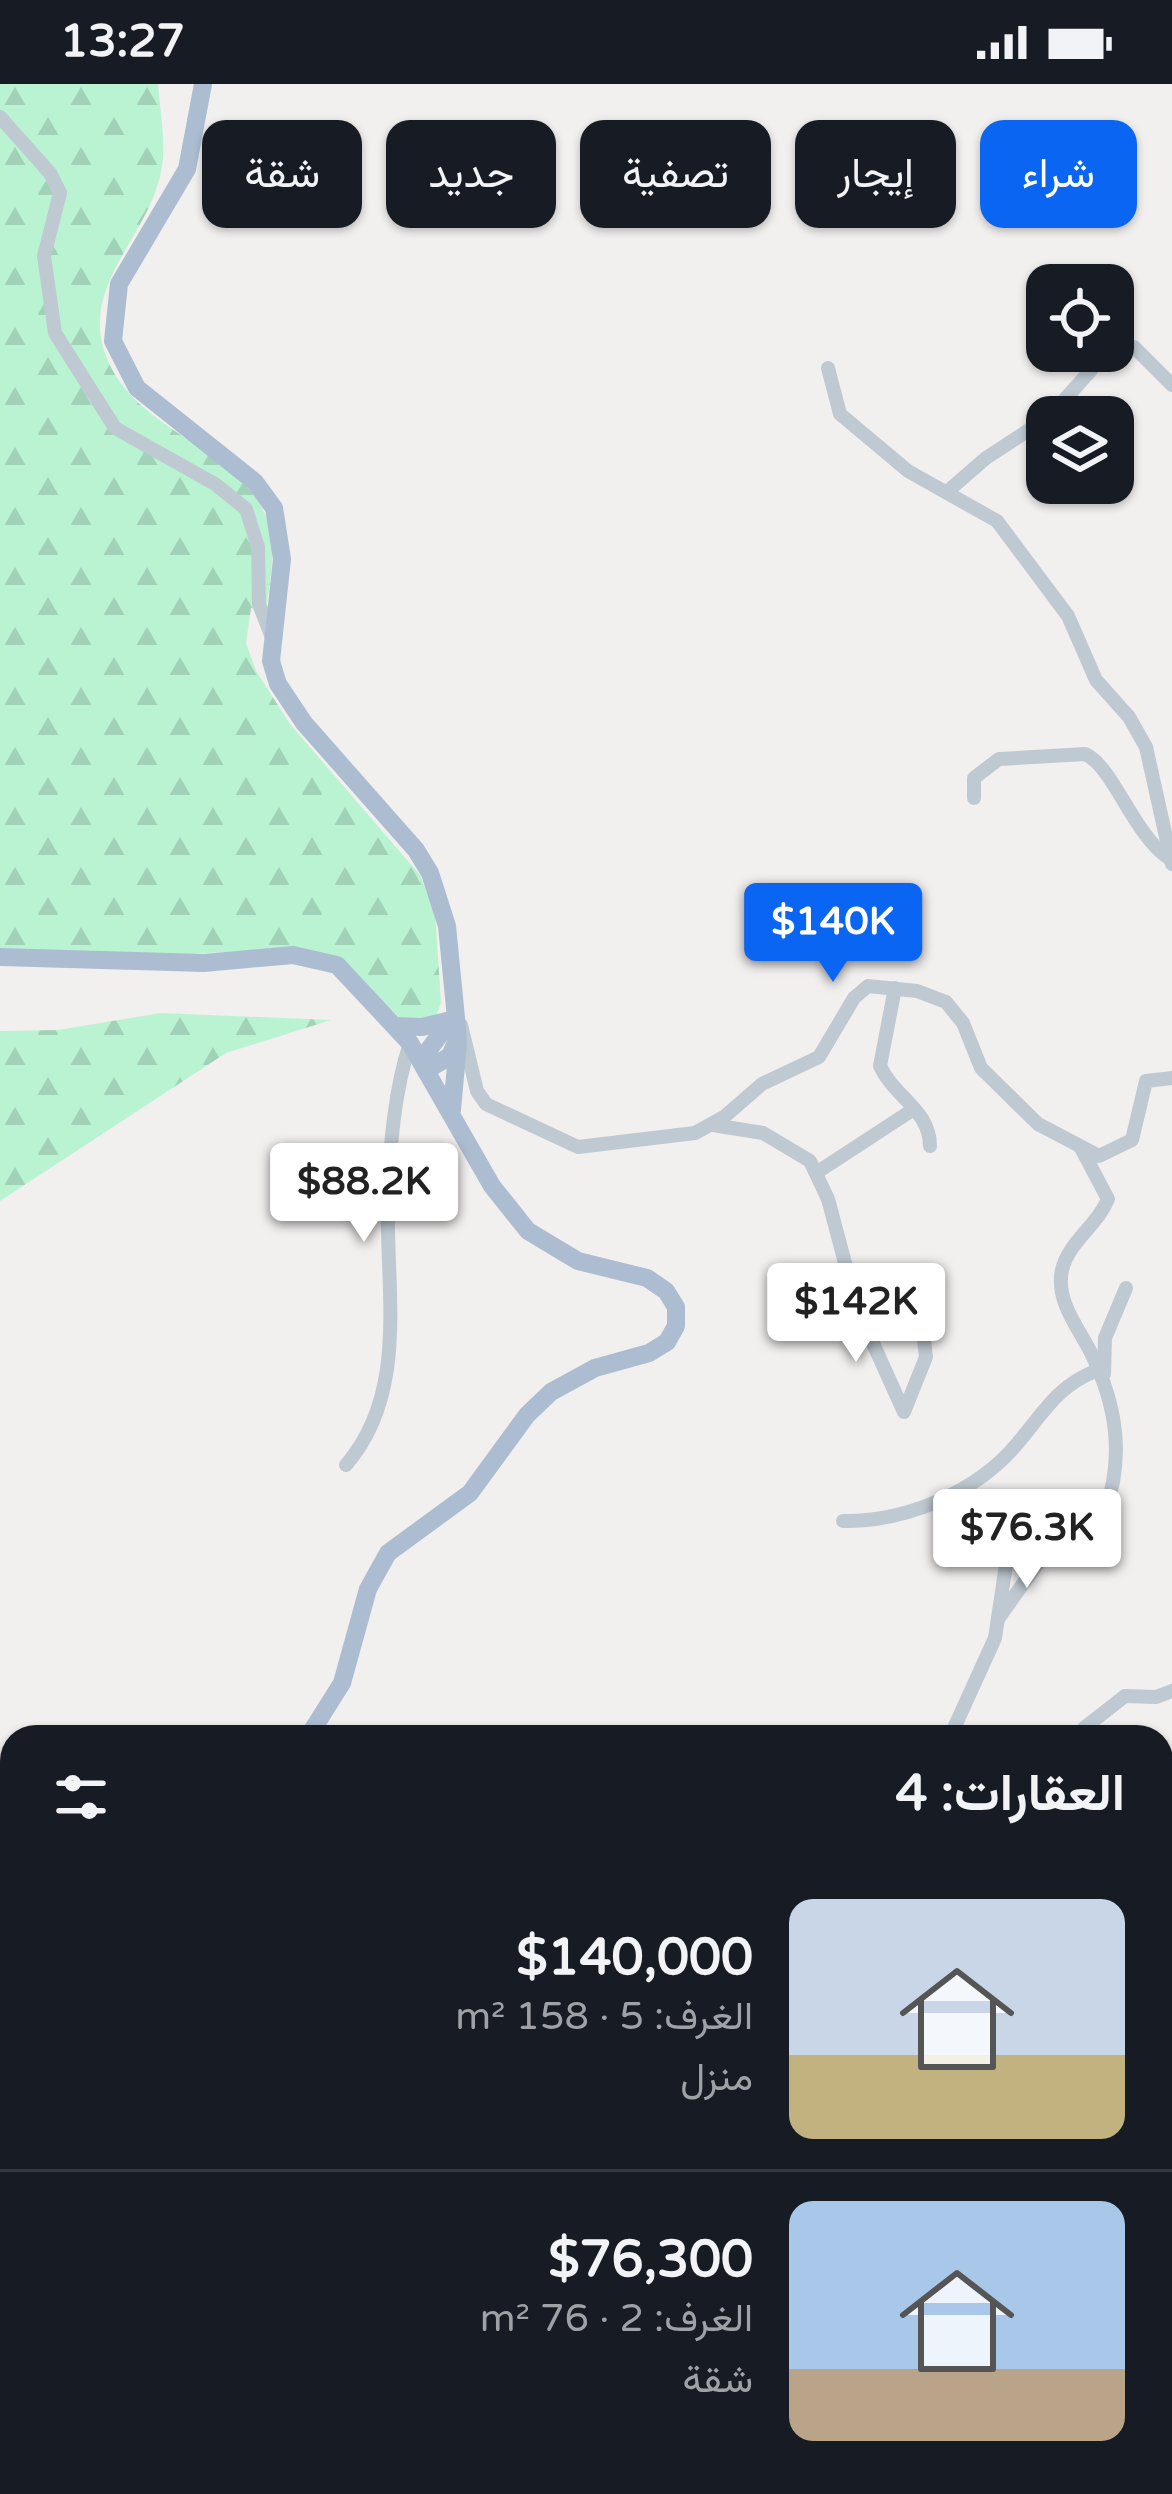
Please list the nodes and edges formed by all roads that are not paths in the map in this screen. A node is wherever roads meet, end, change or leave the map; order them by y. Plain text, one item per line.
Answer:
1 (202, 84) edge
2 (0, 117) edge
3 (1134, 346) edge
4 (1148, 361) junction
5 (828, 368) dead end
6 (1172, 368) edge
7 (1089, 372) edge
8 (1172, 386) edge
9 (1068, 396) edge
10 (1026, 432) edge
11 (948, 491) junction
12 (271, 634) junction
13 (974, 797) dead end
14 (1171, 862) edge
15 (0, 957) edge
16 (895, 988) junction
17 (395, 1026) junction
18 (455, 1026) junction
19 (419, 1058) junction
20 (1172, 1078) edge
21 (914, 1109) junction
22 (452, 1110) junction
23 (713, 1125) junction
24 (1078, 1144) junction
25 (930, 1146) dead end
26 (817, 1173) junction
27 (903, 1272) dead end
28 (1126, 1288) dead end
29 (1101, 1378) junction
30 (346, 1465) dead end
31 (843, 1521) dead end
32 (965, 1538) dead end
33 (998, 1619) junction
34 (1172, 1690) edge
35 (316, 1725) edge
36 (955, 1725) edge
37 (1088, 1725) edge

1 - 12 main road
2 - 12 street
3 - 4 street
4 - 6 street
4 - 8 street
5 - 11 street
7 - 9 street
10 - 11 street
11 - 14 street
12 - 18 main road
13 - 14 street
15 - 17 main road
16 - 21 street
16 - 23 street
16 - 24 street
17 - 18 main road
17 - 19 main road
18 - 19 main road
18 - 22 main road
18 - 23 street
19 - 22 main road
19 - 30 street
20 - 24 street
21 - 25 street
21 - 26 street
22 - 35 main road
23 - 26 street
24 - 29 street
26 - 27 street
28 - 29 street
29 - 31 street
29 - 33 street
32 - 33 street
33 - 36 street
34 - 37 street

